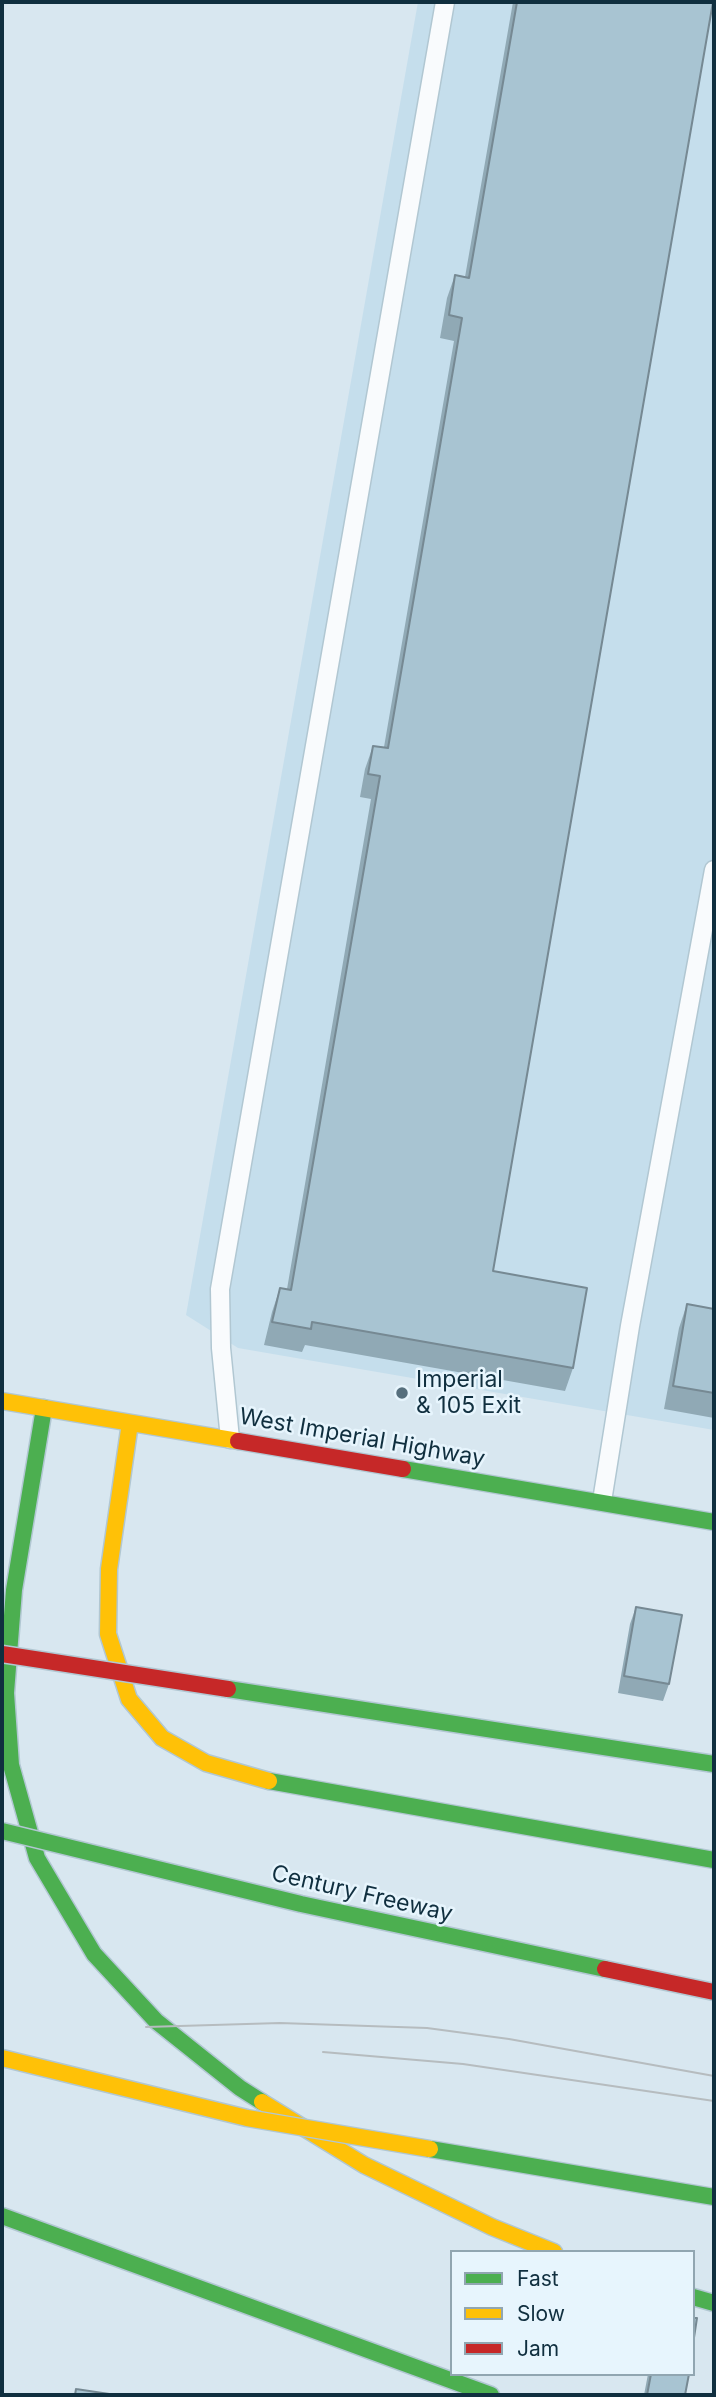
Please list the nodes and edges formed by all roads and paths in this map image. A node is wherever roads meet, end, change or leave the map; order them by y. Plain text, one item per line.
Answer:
1 (445, 2) edge
2 (714, 870) edge
3 (2, 1401) edge
4 (44, 1408) junction
5 (130, 1423) junction
6 (230, 1439) junction
7 (602, 1501) junction
8 (714, 1522) edge
9 (2, 1654) edge
10 (714, 1764) edge
11 (2, 1831) edge
12 (714, 1860) edge
13 (714, 1993) edge
14 (2, 2058) edge
15 (714, 2197) edge
16 (2, 2216) edge
17 (549, 2250) edge
18 (695, 2298) edge
19 (714, 2303) edge
20 (491, 2395) edge

1 - 6 lane
2 - 7 lane
3 - 4 main road, West Imperial Highway
4 - 5 main road, West Imperial Highway
4 - 17 main road, bridge
5 - 6 main road, West Imperial Highway
5 - 12 main road
6 - 7 main road, West Imperial Highway
7 - 8 main road, West Imperial Highway
9 - 10 main road, bridge
11 - 13 main road, Century Freeway, bridge
14 - 15 main road, bridge
16 - 20 main road
18 - 19 main road

